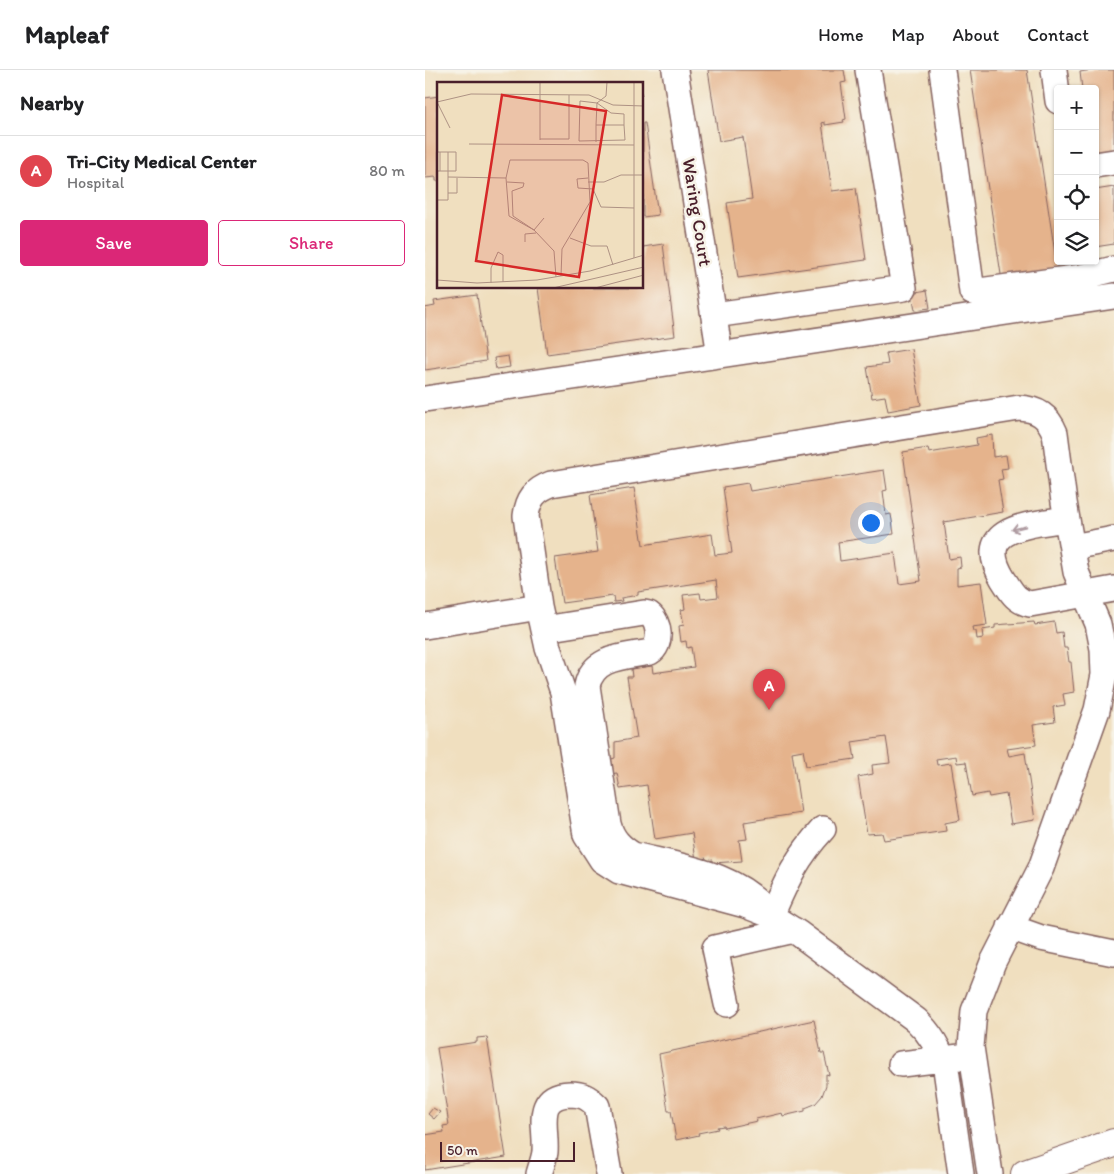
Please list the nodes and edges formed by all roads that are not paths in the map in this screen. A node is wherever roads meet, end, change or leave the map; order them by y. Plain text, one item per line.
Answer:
1 (675, 70) edge
2 (867, 70) edge
3 (941, 70) edge
4 (1054, 70) edge
5 (1056, 85) edge
6 (1114, 162) edge
7 (1099, 164) edge
8 (1080, 269) edge
9 (1114, 269) edge
10 (1114, 296) edge
11 (714, 315) junction
12 (720, 355) junction
13 (425, 399) edge
14 (1067, 519) junction
15 (1114, 539) edge
16 (1072, 547) junction
17 (1114, 589) edge
18 (1086, 594) junction
19 (542, 618) junction
20 (425, 626) edge
21 (611, 659) junction
22 (555, 669) junction
23 (823, 830) dead end
24 (771, 916) junction
25 (1010, 927) junction
26 (794, 930) junction
27 (1114, 953) edge
28 (727, 1004) dead end
29 (973, 1055) junction
30 (943, 1059) junction
31 (901, 1064) dead end
32 (1114, 1143) edge
33 (539, 1174) edge
34 (609, 1174) edge
35 (961, 1174) edge
36 (990, 1174) edge
37 (1025, 1174) edge

1 - 11 street, Waring Court
2 - 11 street
3 - 8 street
4 - 5 street
6 - 7 street
8 - 9 street
10 - 12 street
11 - 12 street, Waring Court
12 - 13 street
14 - 16 street
14 -> 18 street
14 - 19 street
15 - 16 street
16 - 18 street
17 - 18 street
18 - 25 street
19 - 20 street
19 - 21 street
19 - 22 street
21 - 22 street
21 - 24 street
22 - 24 street
23 - 24 street
24 - 26 street
25 - 27 street
25 - 29 street
26 - 28 street
26 - 30 street
29 - 30 street
29 - 36 street
30 - 31 street
30 - 35 street
32 - 37 main road
33 - 34 street

